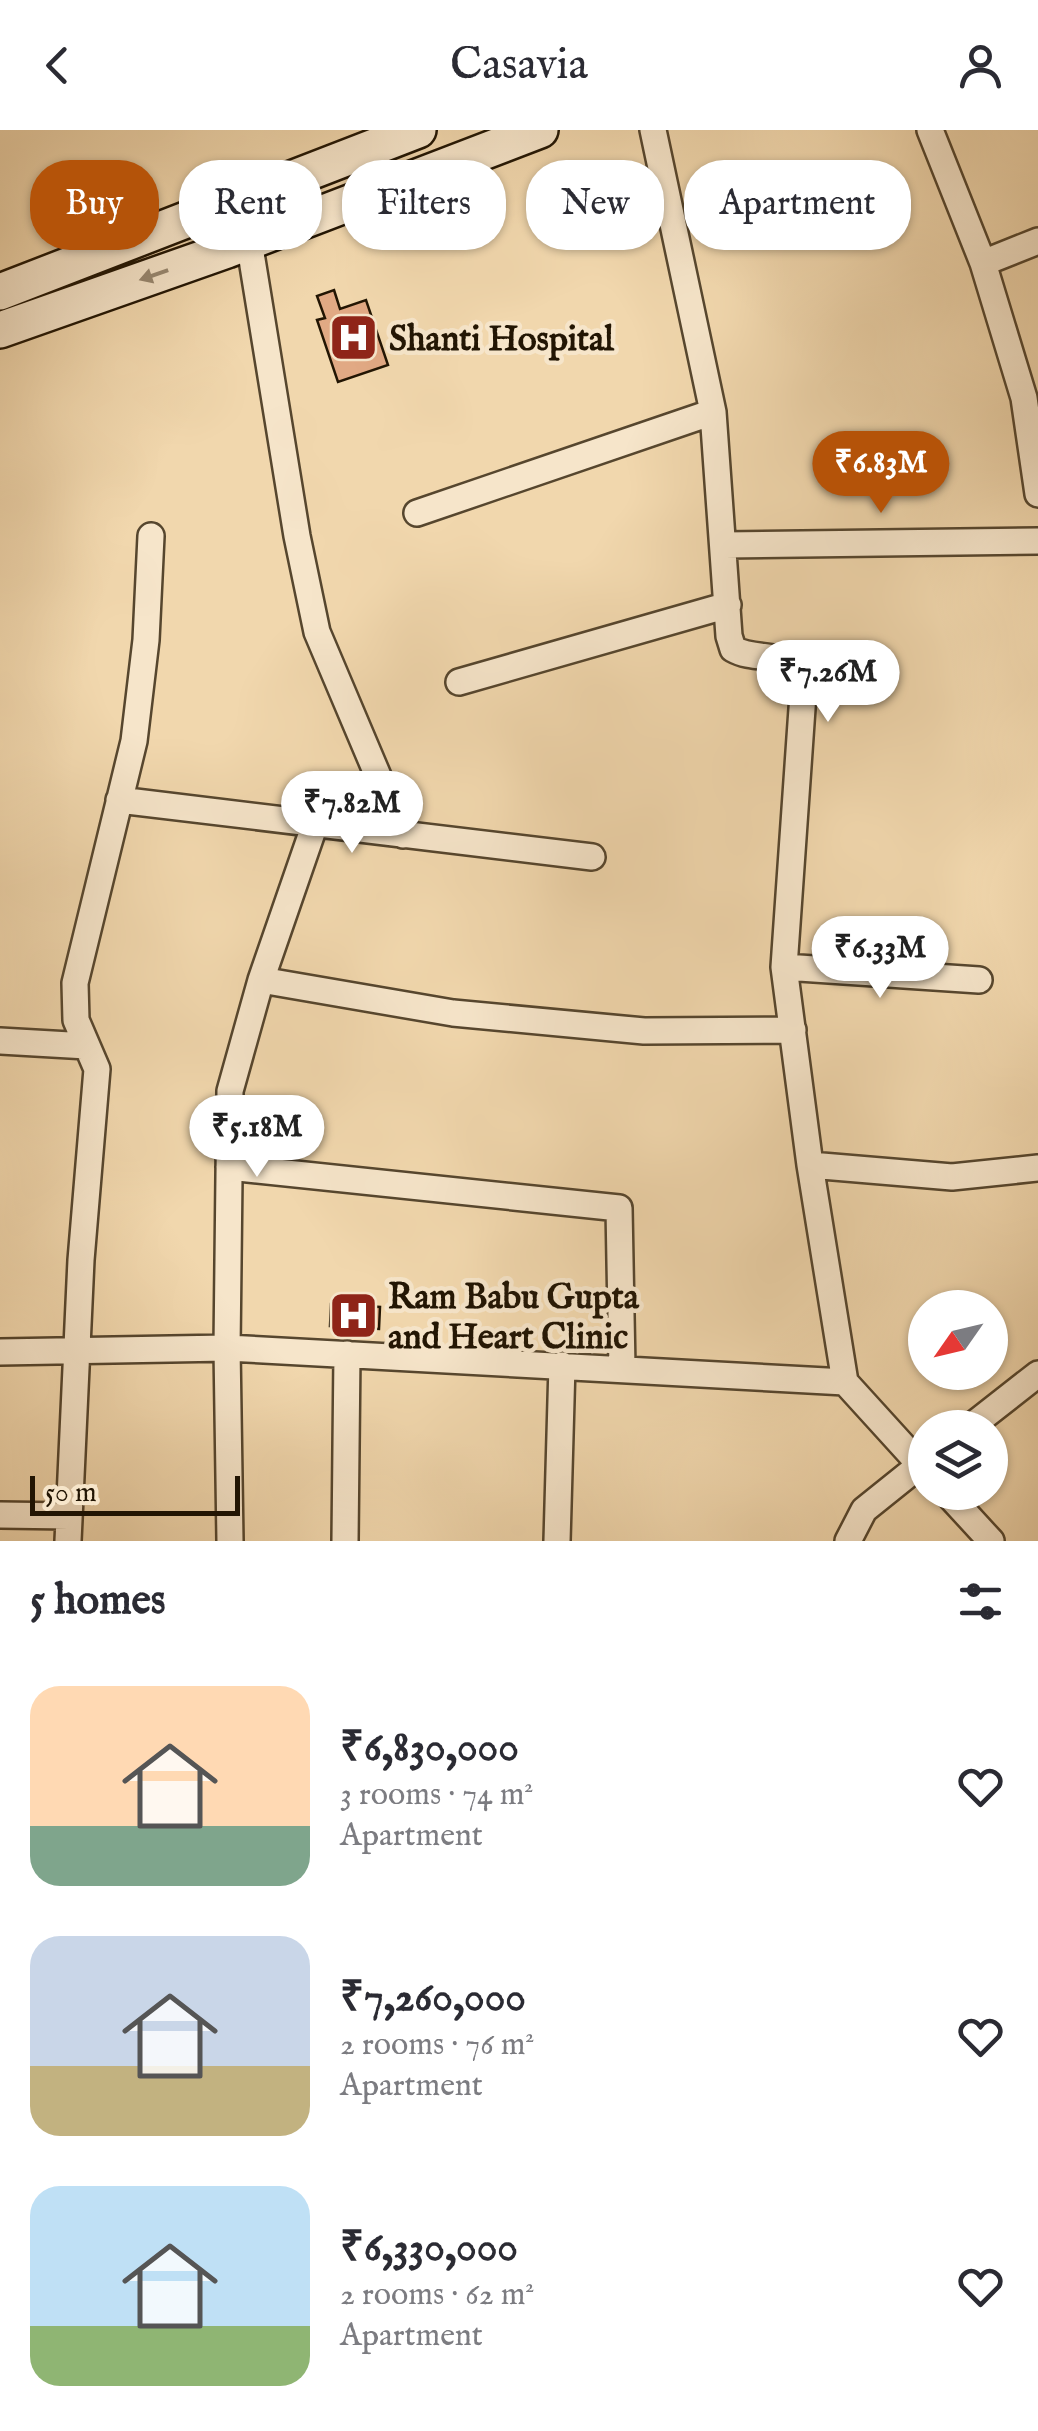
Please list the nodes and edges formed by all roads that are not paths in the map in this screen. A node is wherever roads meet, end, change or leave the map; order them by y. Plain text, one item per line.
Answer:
1 (418, 130) edge
2 (540, 130) edge
3 (653, 130) edge
4 (930, 130) edge
5 (322, 168) edge
6 (322, 213) edge
7 (179, 223) edge
8 (1038, 241) edge
9 (224, 250) edge
10 (250, 250) edge
11 (983, 263) junction
12 (0, 292) edge
13 (0, 330) edge
14 (713, 412) junction
15 (1038, 494) edge
16 (417, 513) dead end
17 (151, 536) dead end
18 (1038, 541) edge
19 (725, 545) junction
20 (728, 605) junction
21 (459, 682) dead end
22 (120, 800) junction
23 (315, 824) junction
24 (403, 835) junction
25 (592, 857) dead end
26 (784, 967) junction
27 (261, 980) junction
28 (980, 980) dead end
29 (793, 1030) junction
30 (0, 1041) edge
31 (87, 1046) junction
32 (810, 1164) junction
33 (230, 1167) junction
34 (1038, 1168) edge
35 (227, 1348) junction
36 (76, 1351) junction
37 (0, 1352) edge
38 (348, 1354) junction
39 (562, 1365) junction
40 (622, 1368) junction
41 (1038, 1374) edge
42 (845, 1382) junction
43 (991, 1410) edge
44 (908, 1448) edge
45 (908, 1477) edge
46 (963, 1510) edge
47 (0, 1515) edge
48 (68, 1528) edge
49 (230, 1541) edge
50 (345, 1541) edge
51 (557, 1541) edge
52 (848, 1541) edge
53 (991, 1541) edge

1 - 5 main road
2 - 6 main road
3 - 14 street
4 - 11 street
7 - 12 main road
8 - 11 street
9 -> 13 main road
10 - 24 street
11 - 15 street
14 - 16 street
14 - 19 street
17 - 22 street
18 - 19 street
19 - 20 street
20 - 21 street
20 - 26 street
22 - 23 street
22 - 31 street
23 - 24 street
23 - 27 street
24 - 25 street
26 - 28 street
26 - 29 street
27 - 29 street
27 - 33 street
29 - 32 street
30 - 31 street
31 - 36 street
32 - 34 street
32 - 42 street
33 - 35 street
33 - 40 street
35 - 36 street
35 - 38 street
35 - 49 street
36 - 37 street
36 - 48 street
38 - 39 street
38 - 50 street
39 - 40 street
39 - 51 street
40 - 42 street
41 - 43 street
42 - 44 street
45 - 52 street
46 - 53 street
47 - 48 street

